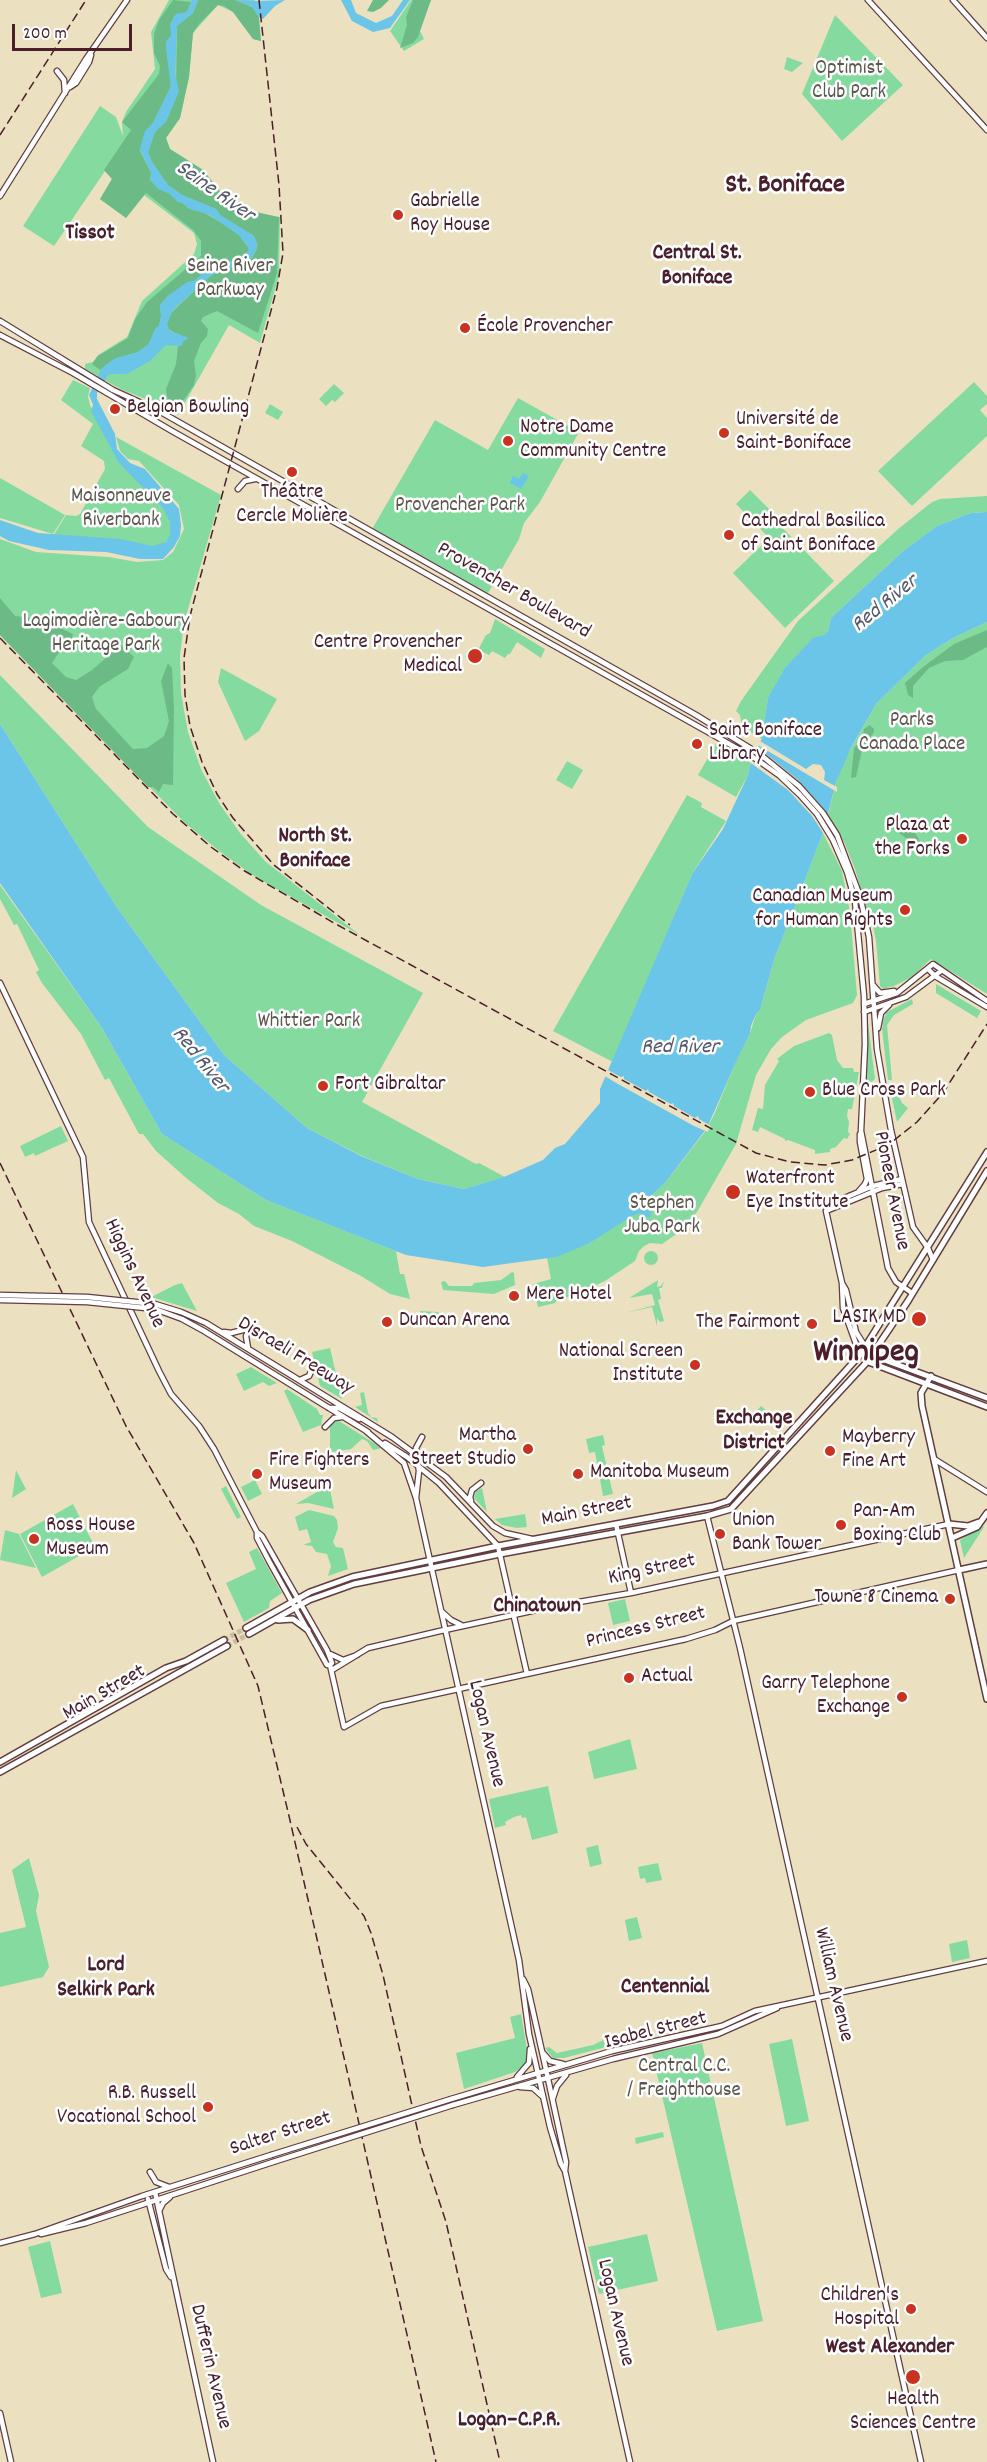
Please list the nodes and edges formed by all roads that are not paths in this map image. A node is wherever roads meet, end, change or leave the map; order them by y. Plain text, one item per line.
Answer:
1 (127, 0) edge
2 (868, 0) edge
3 (953, 0) edge
4 (987, 38) edge
5 (57, 71) dead end
6 (65, 96) junction
7 (987, 130) edge
8 (0, 196) edge
9 (0, 321) edge
10 (0, 335) edge
11 (83, 376) junction
12 (112, 392) junction
13 (135, 400) junction
14 (132, 407) junction
15 (244, 459) junction
16 (242, 471) junction
17 (256, 479) junction
18 (238, 489) dead end
19 (928, 969) junction
20 (941, 971) junction
21 (935, 976) junction
22 (0, 983) edge
23 (872, 985) junction
24 (902, 988) junction
25 (873, 1001) junction
26 (987, 1001) edge
27 (891, 1003) junction
28 (864, 1004) junction
29 (987, 1007) edge
30 (874, 1009) junction
31 (864, 1012) junction
32 (877, 1049) junction
33 (861, 1131) junction
34 (987, 1152) edge
35 (987, 1171) edge
36 (903, 1181) junction
37 (873, 1189) junction
38 (854, 1194) junction
39 (826, 1211) junction
40 (928, 1248) junction
41 (933, 1260) junction
42 (842, 1282) junction
43 (903, 1288) junction
44 (912, 1293) junction
45 (0, 1295) edge
46 (0, 1300) edge
47 (155, 1307) junction
48 (221, 1332) junction
49 (248, 1348) junction
50 (866, 1348) junction
51 (873, 1354) junction
52 (860, 1355) junction
53 (867, 1362) junction
54 (313, 1368) dead end
55 (931, 1376) junction
56 (300, 1380) junction
57 (926, 1384) junction
58 (987, 1398) edge
59 (987, 1407) edge
60 (329, 1408) junction
61 (343, 1417) junction
62 (368, 1422) junction
63 (325, 1427) dead end
64 (366, 1431) junction
65 (422, 1437) dead end
66 (384, 1442) junction
67 (402, 1443) junction
68 (416, 1453) junction
69 (934, 1459) junction
70 (418, 1466) junction
71 (481, 1482) dead end
72 (987, 1492) edge
73 (416, 1498) junction
74 (474, 1506) junction
75 (987, 1513) edge
76 (706, 1516) junction
77 (983, 1519) junction
78 (616, 1524) junction
79 (949, 1524) junction
80 (618, 1532) junction
81 (952, 1538) junction
82 (534, 1540) junction
83 (498, 1546) junction
84 (500, 1554) junction
85 (429, 1560) junction
86 (987, 1564) edge
87 (431, 1569) junction
88 (959, 1570) junction
89 (722, 1573) junction
90 (631, 1593) junction
91 (296, 1603) junction
92 (440, 1609) junction
93 (514, 1614) junction
94 (273, 1621) junction
95 (733, 1621) junction
96 (464, 1626) junction
97 (246, 1628) tunnel mouth
98 (308, 1630) junction
99 (444, 1630) junction
100 (249, 1634) tunnel mouth
101 (327, 1650) junction
102 (357, 1655) junction
103 (331, 1668) junction
104 (527, 1674) junction
105 (458, 1689) junction
106 (987, 1700) edge
107 (344, 1727) joint
108 (0, 1762) edge
109 (0, 1772) edge
110 (987, 1961) edge
111 (521, 1976) junction
112 (818, 1998) junction
113 (777, 2008) junction
114 (529, 2034) junction
115 (541, 2048) junction
116 (566, 2064) junction
117 (546, 2070) junction
118 (570, 2072) junction
119 (538, 2073) junction
120 (548, 2078) junction
121 (514, 2079) junction
122 (540, 2080) junction
123 (512, 2088) junction
124 (544, 2099) junction
125 (552, 2101) junction
126 (452, 2102) junction
127 (565, 2171) junction
128 (150, 2172) dead end
129 (169, 2187) junction
130 (155, 2192) junction
131 (147, 2194) junction
132 (173, 2194) junction
133 (156, 2199) junction
134 (148, 2202) junction
135 (159, 2214) junction
136 (35, 2234) junction
137 (0, 2243) edge
138 (172, 2280) junction
139 (0, 2413) edge
140 (11, 2462) edge
141 (213, 2462) edge
142 (630, 2462) edge
143 (921, 2462) edge

1 - 6 main road
2 - 7 main road
3 - 4 main road
5 - 6 main road
6 - 8 main road
9 - 11 main road, Provencher Boulevard
10 - 11 main road, Provencher Boulevard
11 - 12 main road, Provencher Boulevard
12 - 13 main road, Provencher Boulevard
12 - 14 main road, Provencher Boulevard
13 - 14 main road
13 - 15 main road, Provencher Boulevard
14 - 16 main road, Provencher Boulevard
15 - 16 main road
15 - 23 main road, Provencher Boulevard
16 - 17 main road, Provencher Boulevard
17 - 18 main road
17 - 28 main road, Provencher Boulevard
19 - 20 main road
19 - 21 main road
19 - 24 main road
20 - 21 main road
20 - 26 main road
21 - 27 main road
21 - 29 main road
22 - 91 main road, Higgins Avenue
23 - 24 main road
23 - 25 main road, Provencher Boulevard
24 - 25 main road
25 - 28 main road
25 - 30 main road, Provencher Boulevard
27 - 30 main road
27 - 32 main road
28 - 31 main road, Provencher Boulevard
30 - 31 main road
30 - 32 main road, Provencher Boulevard
31 - 33 main road, Pioneer Avenue
32 - 36 main road
33 - 37 main road, Pioneer Avenue
33 - 38 main road
34 - 40 main road, Main Street
35 - 41 main road, Main Street
36 - 37 main road
36 - 40 main road
37 - 38 main road
37 - 39 main road
37 - 43 main road, Pioneer Avenue
38 - 39 main road
39 - 42 main road
40 - 41 main road
40 - 43 main road, Main Street
41 - 44 main road, Main Street
42 - 50 main road
42 - 52 main road
43 - 44 main road, Pioneer Avenue
43 - 50 main road, Main Street
44 - 51 main road, Main Street
45 - 47 main road, Disraeli Freeway, bridge
46 - 47 main road, Disraeli Freeway, bridge
47 - 48 main road, Disraeli Freeway
47 - 60 main road, Disraeli Freeway
48 - 49 main road, Disraeli Freeway
48 - 49 main road
49 - 56 main road, Disraeli Freeway
50 - 51 main road
50 - 52 main road, Main Street
51 - 53 main road, Main Street
51 - 55 main road
52 - 53 main road
52 - 78 main road, Main Street
53 - 57 main road
53 - 76 main road, Main Street
54 - 56 main road
55 - 57 main road
55 - 58 main road
56 - 62 main road, Disraeli Freeway
57 - 59 main road
57 - 69 main road
60 - 61 main road, Disraeli Freeway
60 - 62 main road
61 - 63 main road
61 - 64 main road, Disraeli Freeway
62 - 67 main road, Disraeli Freeway
64 - 66 main road, Disraeli Freeway
64 - 73 main road, Logan Avenue
65 - 68 main road
66 - 67 main road
66 - 70 main road, Disraeli Freeway
67 - 68 main road, Disraeli Freeway
68 - 70 main road, Logan Avenue
68 - 74 main road, Disraeli Freeway
69 - 72 main road
69 - 79 main road
70 - 73 main road, Logan Avenue
70 - 83 main road, Disraeli Freeway
71 - 74 main road
73 - 85 main road, Logan Avenue
74 - 82 main road, Disraeli Freeway
75 - 77 main road
76 - 80 main road, Main Street
76 - 89 main road, William Avenue
77 - 79 main road
77 - 81 main road
78 - 80 main road
78 - 82 main road, Main Street
79 - 81 main road
79 - 89 main road, King Street
80 - 84 main road, Main Street
80 - 90 main road
81 - 88 main road
82 - 83 main road, Main Street
83 - 84 main road, Disraeli Freeway
83 - 85 main road, Main Street
84 - 87 main road, Main Street
84 - 93 main road, Disraeli Freeway
85 - 87 main road, Logan Avenue
85 - 91 main road, Main Street
86 - 88 main road
87 - 91 main road, Main Street
87 - 92 main road, Logan Avenue
88 - 95 main road, Princess Street
88 - 106 main road
89 - 90 main road, King Street
89 - 95 main road, William Avenue
90 - 93 main road, King Street
91 - 94 main road, Main Street
91 - 97 main road, Main Street
91 - 98 main road, Higgins Avenue
91 - 101 main road, Higgins Avenue
92 - 96 main road
92 - 99 main road, Logan Avenue
93 - 96 main road, King Street
93 - 104 main road, Disraeli Freeway
94 - 98 main road
94 - 100 main road, Main Street
95 - 104 main road, Princess Street
95 - 112 main road, William Avenue
96 - 99 main road, King Street
98 - 103 main road, Higgins Avenue
99 - 102 main road, King Street
99 - 105 main road, Logan Avenue
101 - 102 main road
101 - 103 main road, Higgins Avenue
102 - 103 main road, King Street
103 - 107 main road, Higgins Avenue
104 - 105 main road, Princess Street
105 - 107 main road, Princess Street
105 - 111 main road, Logan Avenue
108 - 109 main road, Main Street
110 - 112 main road, Isabel Street
111 - 114 main road, Logan Avenue
111 - 115 main road, Logan Avenue
112 - 113 main road, Isabel Street
112 - 143 main road, William Avenue
113 - 116 main road, Isabel Street
113 - 118 main road, Isabel Street
114 - 119 main road, Logan Avenue
114 - 121 main road
115 - 116 main road
115 - 117 main road, Logan Avenue
116 - 117 main road, Isabel Street
117 - 119 main road, Isabel Street
117 - 120 main road, Logan Avenue
118 - 120 main road, Isabel Street
118 - 125 main road
119 - 121 main road, Salter Street
119 - 122 main road, Logan Avenue
120 - 122 main road, Isabel Street
120 - 125 main road, Logan Avenue
121 - 126 main road, Salter Street
122 - 123 main road, Salter Street
122 - 124 main road, Logan Avenue
123 - 124 main road
123 - 126 main road, Salter Street
124 - 127 main road, Logan Avenue
125 - 127 main road, Logan Avenue
126 - 129 main road, Salter Street, bridge
126 - 132 main road, Salter Street, bridge
127 - 142 main road, Logan Avenue
128 - 129 main road
129 - 130 main road, Salter Street
130 - 131 main road, Salter Street
130 - 133 main road, Dufferin Avenue
131 - 134 main road, Dufferin Avenue
131 - 136 main road, Salter Street
132 - 133 main road, Salter Street
132 - 135 main road
133 - 134 main road, Salter Street
133 - 135 main road, Dufferin Avenue
134 - 136 main road, Salter Street
134 - 138 main road, Dufferin Avenue
135 - 138 main road, Dufferin Avenue
136 - 137 main road, Salter Street
138 - 141 main road, Dufferin Avenue
139 - 140 main road

